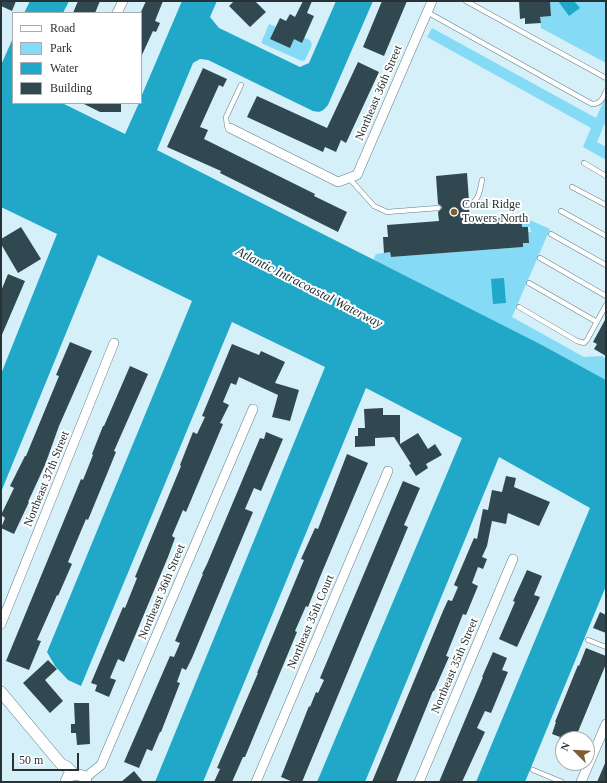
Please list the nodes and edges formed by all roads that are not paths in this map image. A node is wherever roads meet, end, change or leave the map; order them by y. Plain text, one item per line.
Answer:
1 (123, 1) edge
2 (432, 1) edge
3 (466, 1) edge
4 (118, 12) edge
5 (427, 12) junction
6 (606, 78) edge
7 (241, 85) dead end
8 (606, 91) edge
9 (230, 128) joint
10 (584, 163) dead end
11 (606, 176) edge
12 (349, 178) junction
13 (482, 180) dead end
14 (572, 187) dead end
15 (469, 205) dead end
16 (606, 205) edge
17 (438, 208) dead end
18 (561, 211) dead end
19 (551, 234) dead end
20 (606, 236) edge
21 (540, 258) dead end
22 (606, 265) edge
23 (529, 283) dead end
24 (606, 296) edge
25 (606, 305) edge
26 (519, 307) dead end
27 (597, 322) junction
28 (114, 342) dead end
29 (253, 409) dead end
30 (388, 471) dead end
31 (513, 558) dead end
32 (1, 624) edge
33 (588, 640) dead end
34 (606, 647) edge
35 (1, 692) edge
36 (606, 724) edge
37 (533, 770) dead end
38 (69, 779) edge
39 (86, 780) edge
40 (256, 782) edge
41 (419, 782) edge
42 (562, 782) edge
43 (581, 782) edge

1 - 4 street
2 - 5 street, Northeast 36th Street
3 - 6 lane
5 - 8 lane
5 - 12 street, Northeast 36th Street
7 - 9 lane
9 - 12 street, Northeast 36th Street
10 - 11 lane
12 - 17 lane
13 - 15 lane
14 - 16 lane
18 - 20 lane
19 - 22 lane
21 - 24 lane
23 - 27 lane
25 - 27 lane
26 - 27 lane
28 - 32 street, Northeast 37th Street
29 - 39 street, Northeast 36th Street
30 - 40 street, Northeast 35th Court
31 - 41 street, Northeast 35th Street
33 - 34 lane
35 - 38 street
36 - 43 street
37 - 42 lane
38 - 39 street

